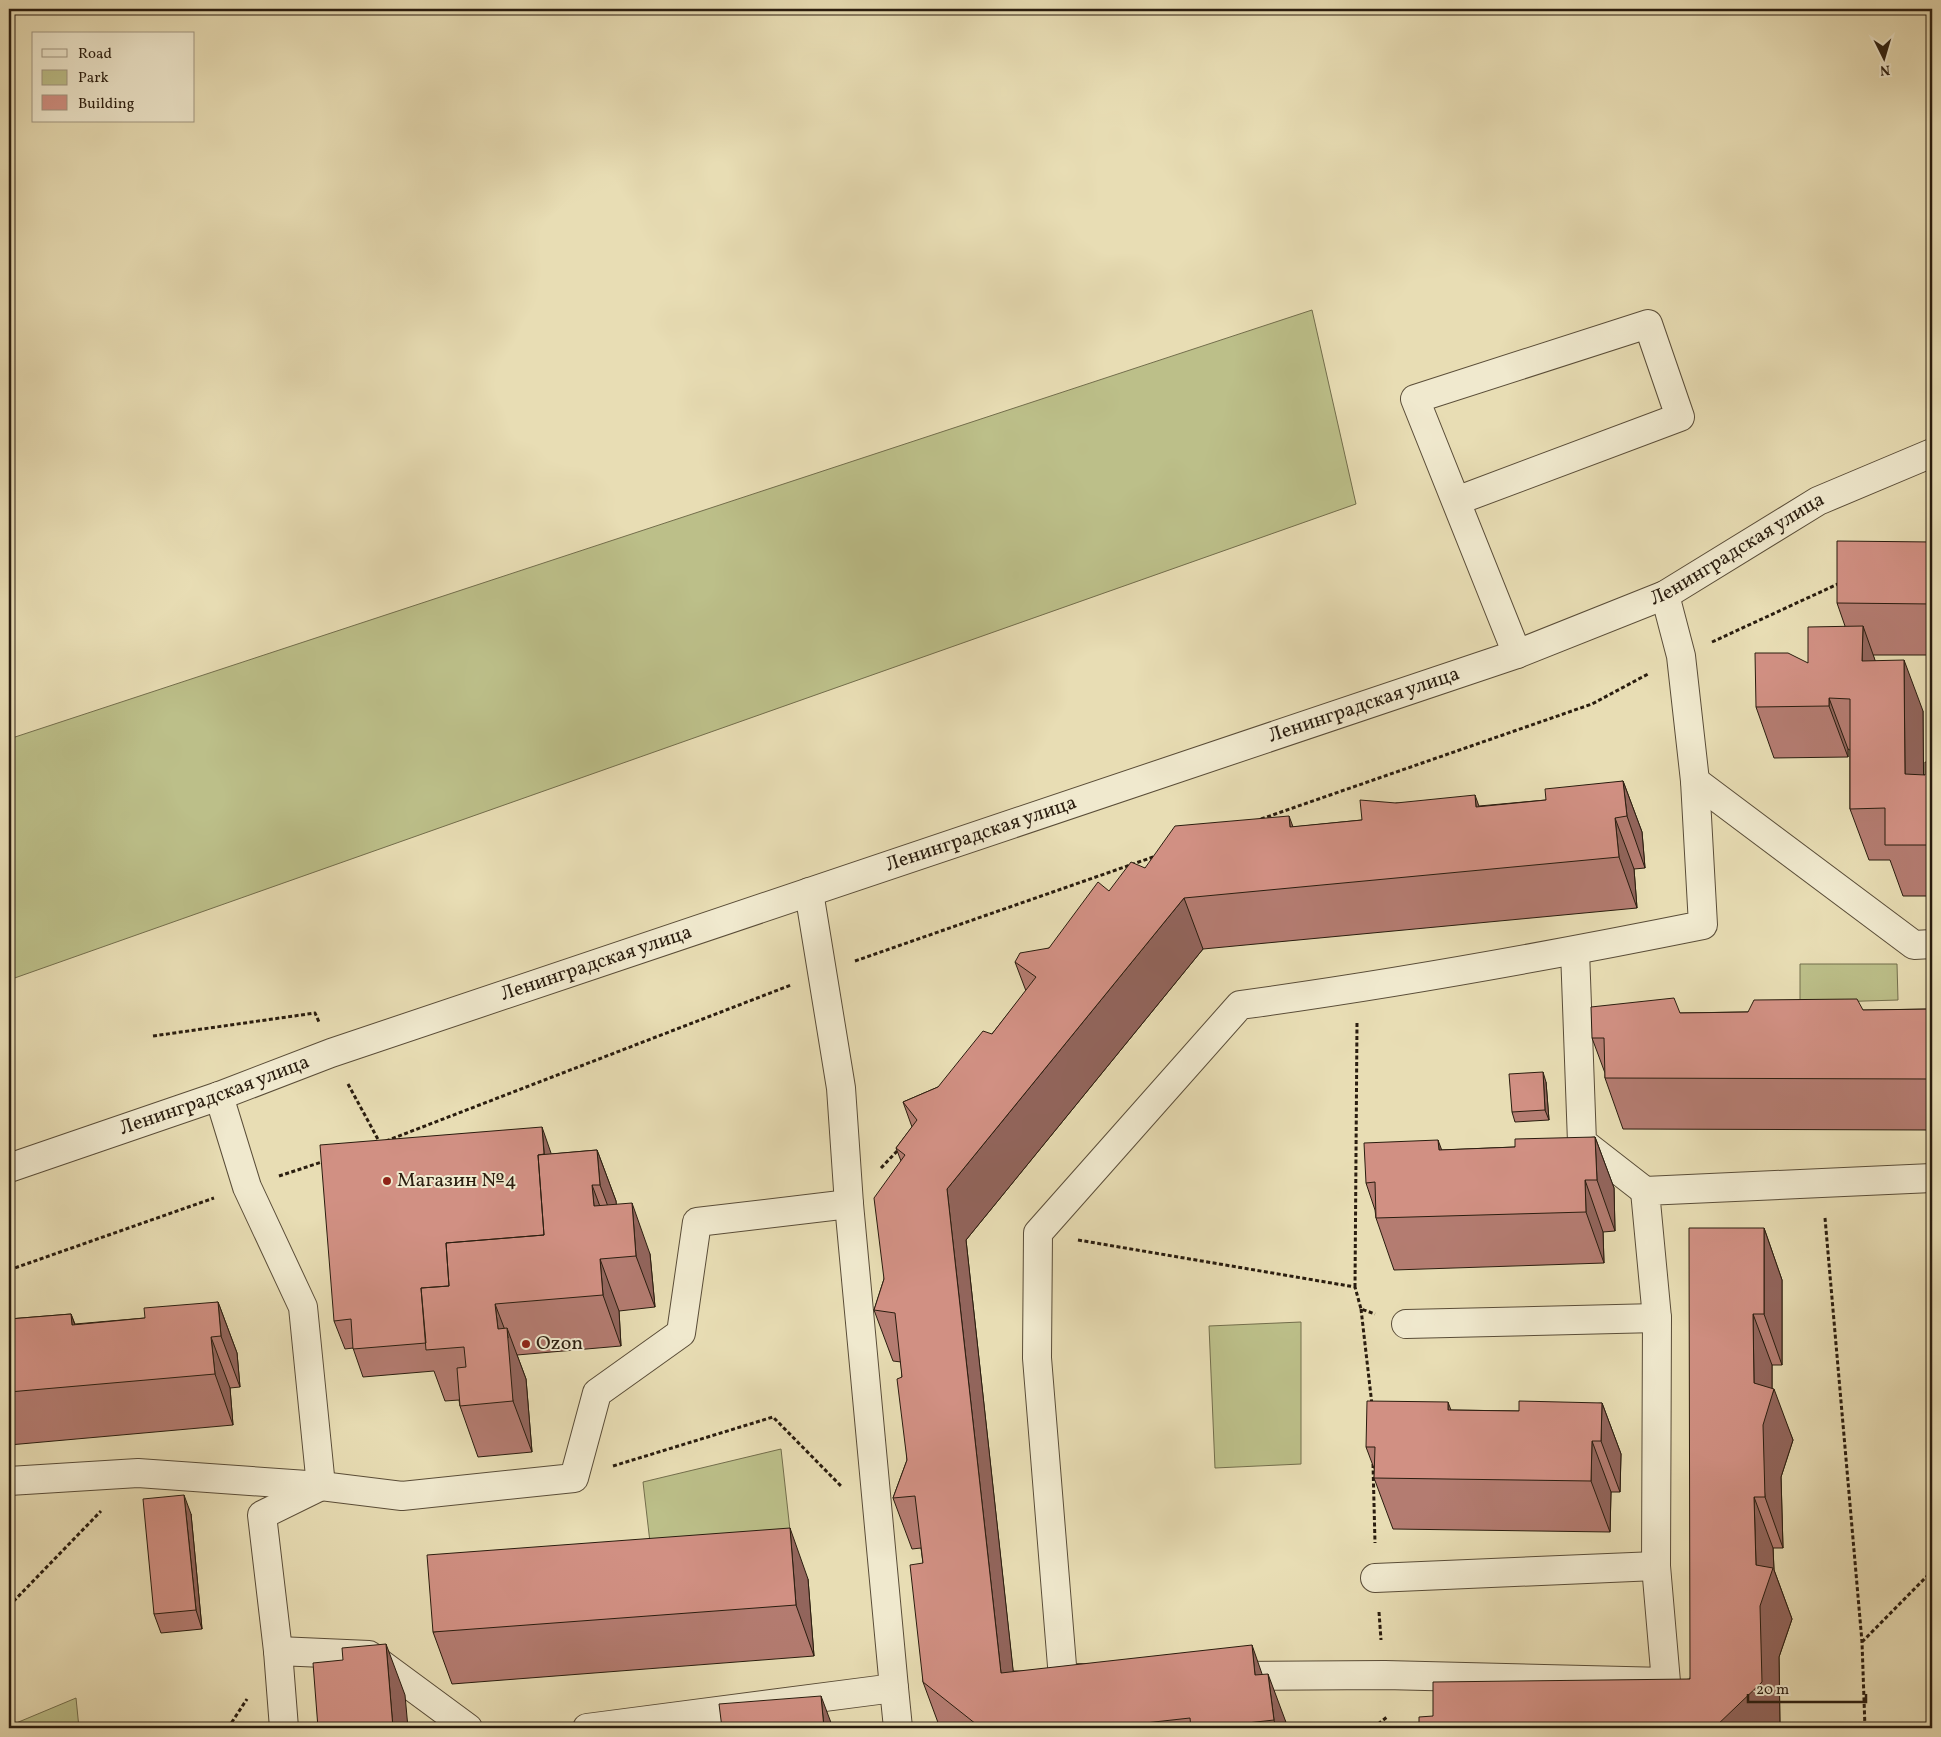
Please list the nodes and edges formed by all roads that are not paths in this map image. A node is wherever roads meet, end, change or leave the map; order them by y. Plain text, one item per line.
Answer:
1 (1932, 453) edge
2 (1456, 501) junction
3 (1665, 596) junction
4 (1517, 654) junction
5 (1695, 781) junction
6 (809, 892) junction
7 (1932, 944) edge
8 (1575, 951) junction
9 (219, 1096) junction
10 (9, 1168) edge
11 (1932, 1178) edge
12 (1645, 1191) junction
13 (849, 1204) junction
14 (1657, 1318) junction
15 (1406, 1324) road end
16 (9, 1481) edge
17 (321, 1486) junction
18 (1656, 1566) junction
19 (1375, 1578) road end
20 (278, 1651) junction
21 (1209, 1676) edge
22 (1112, 1678) edge
23 (894, 1688) junction
24 (653, 1724) edge
25 (284, 1728) edge
26 (468, 1728) edge
27 (586, 1728) edge
28 (898, 1728) edge

1 - 3 street, Ленинградская улица
2 - 2 street
2 - 4 street
3 - 4 street, Ленинградская улица
3 - 5 street
4 - 6 street, Ленинградская улица
5 - 7 street
5 - 8 street
6 - 9 street, Ленинградская улица
6 - 13 street
8 - 12 street
8 - 22 street
9 - 10 street, Ленинградская улица
9 - 17 street
11 - 12 street
12 - 14 street
13 - 17 street
13 - 23 street
14 - 15 street
14 - 18 street
16 - 17 street
17 - 20 street
18 - 19 street
18 - 21 street
20 - 25 street
20 - 26 street
23 - 24 street
23 - 28 street
24 - 27 street

